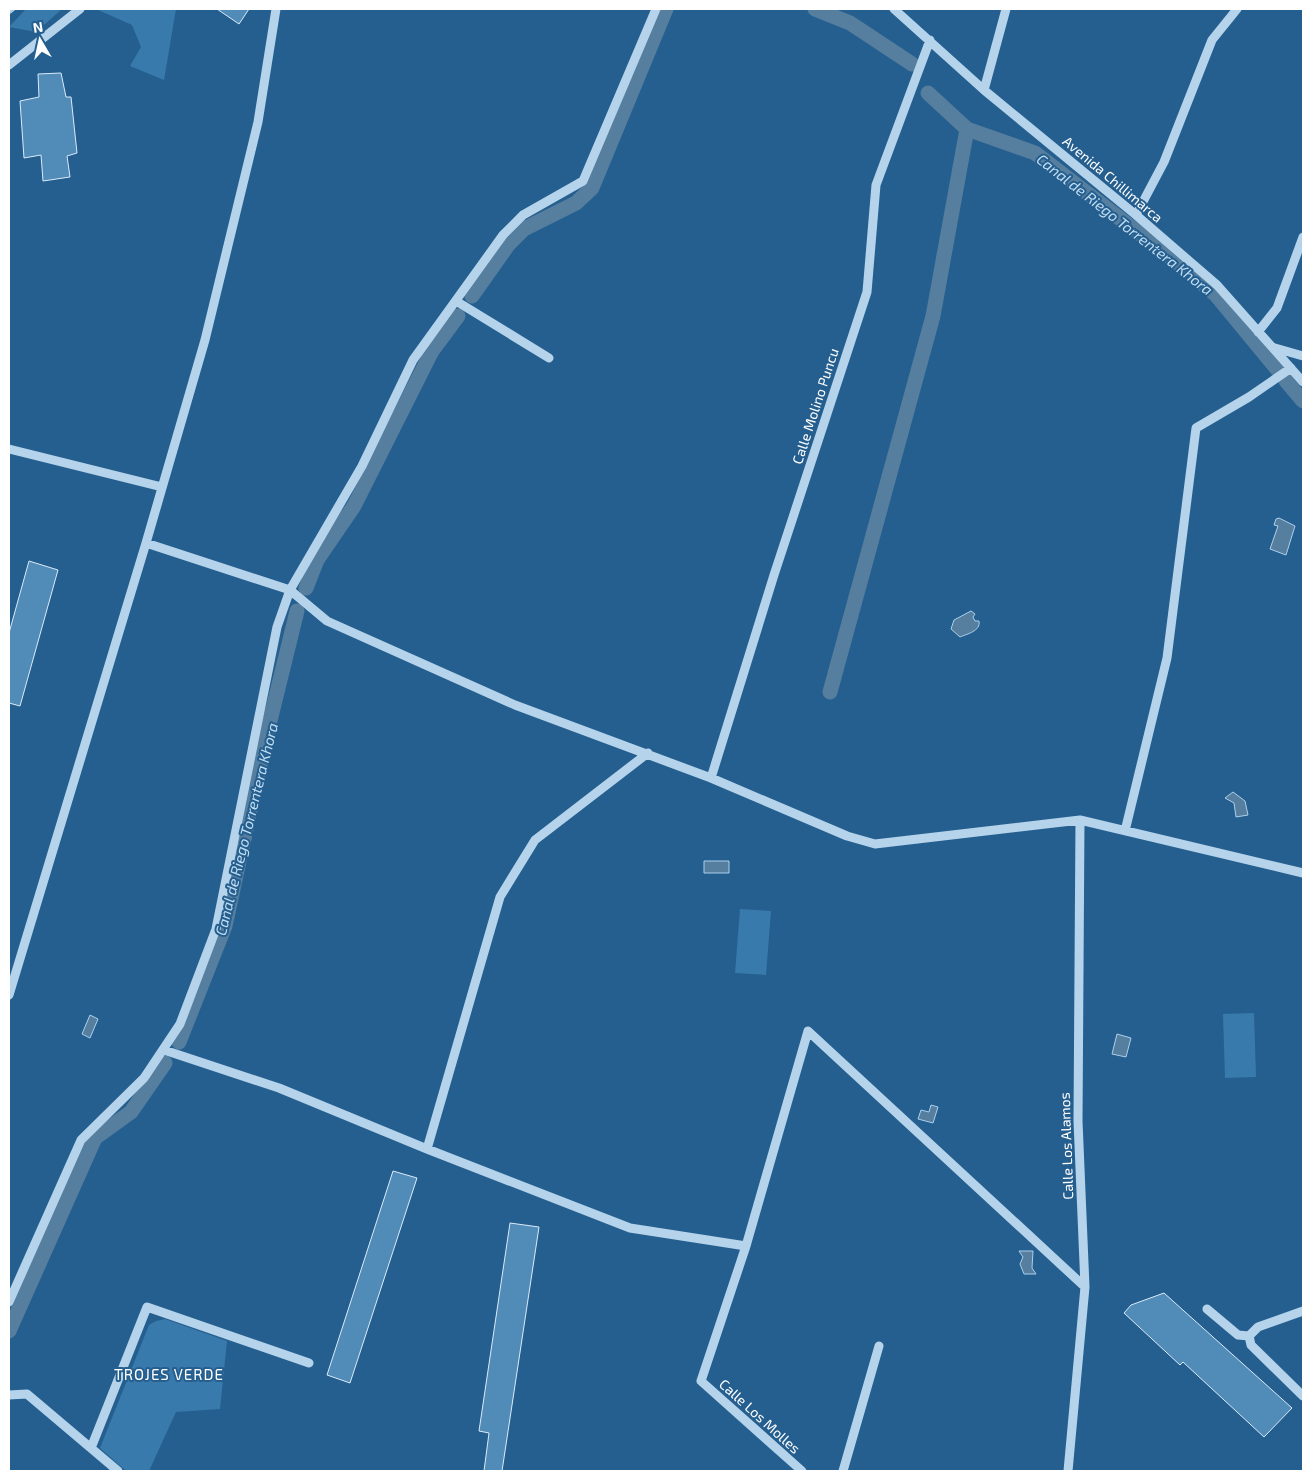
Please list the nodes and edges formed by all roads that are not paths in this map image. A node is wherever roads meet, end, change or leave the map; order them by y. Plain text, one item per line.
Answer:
1 (80, 9) edge
2 (276, 9) edge
3 (656, 9) edge
4 (894, 9) edge
5 (1006, 9) edge
6 (1237, 9) edge
7 (930, 40) junction
8 (9, 65) edge
9 (984, 90) junction
10 (1136, 215) junction
11 (1303, 237) edge
12 (456, 301) junction
13 (1258, 332) junction
14 (1274, 347) junction
15 (1303, 356) edge
16 (549, 358) dead end
17 (1291, 368) junction
18 (1303, 382) edge
19 (9, 449) edge
20 (162, 487) junction
21 (146, 543) junction
22 (290, 590) junction
23 (648, 753) junction
24 (710, 778) junction
25 (1080, 820) junction
26 (1125, 831) junction
27 (1303, 873) edge
28 (9, 996) edge
29 (164, 1050) junction
30 (427, 1149) junction
31 (746, 1246) junction
32 (1085, 1287) junction
33 (9, 1302) edge
34 (1207, 1309) dead end
35 (1303, 1311) edge
36 (1249, 1336) junction
37 (880, 1346) dead end
38 (309, 1362) dead end
39 (9, 1395) edge
40 (1303, 1396) edge
41 (92, 1448) junction
42 (118, 1471) edge
43 (802, 1471) edge
44 (843, 1471) edge
45 (1068, 1471) edge

1 - 8 street
2 - 20 street
3 - 12 street
4 - 7 street, Avenida Chillimarca
5 - 9 street
6 - 10 street
7 - 9 street, Avenida Chillimarca
7 - 24 street, Calle Molino Puncu
9 - 10 street, Avenida Chillimarca
10 - 13 street, Avenida Chillimarca
11 - 13 street
12 - 16 street
12 - 22 street
13 - 14 street, Avenida Chillimarca
14 - 15 street
14 - 17 street, Avenida Chillimarca
17 - 18 street, Avenida Chillimarca
17 - 26 street
19 - 20 street
20 - 21 street
21 - 22 street
21 - 28 street
22 - 23 street
22 - 29 street
23 - 24 street
23 - 30 street
24 - 25 street
25 - 26 street
25 - 32 street, Calle Los Alamos
26 - 27 street
29 - 30 street
29 - 33 street
30 - 31 street
31 - 32 street
31 - 43 street, Calle Los Molles
32 - 45 street, Calle Los Alamos
34 - 36 street
35 - 36 street
36 - 40 street
37 - 44 street
38 - 41 street
39 - 41 street
41 - 42 street

